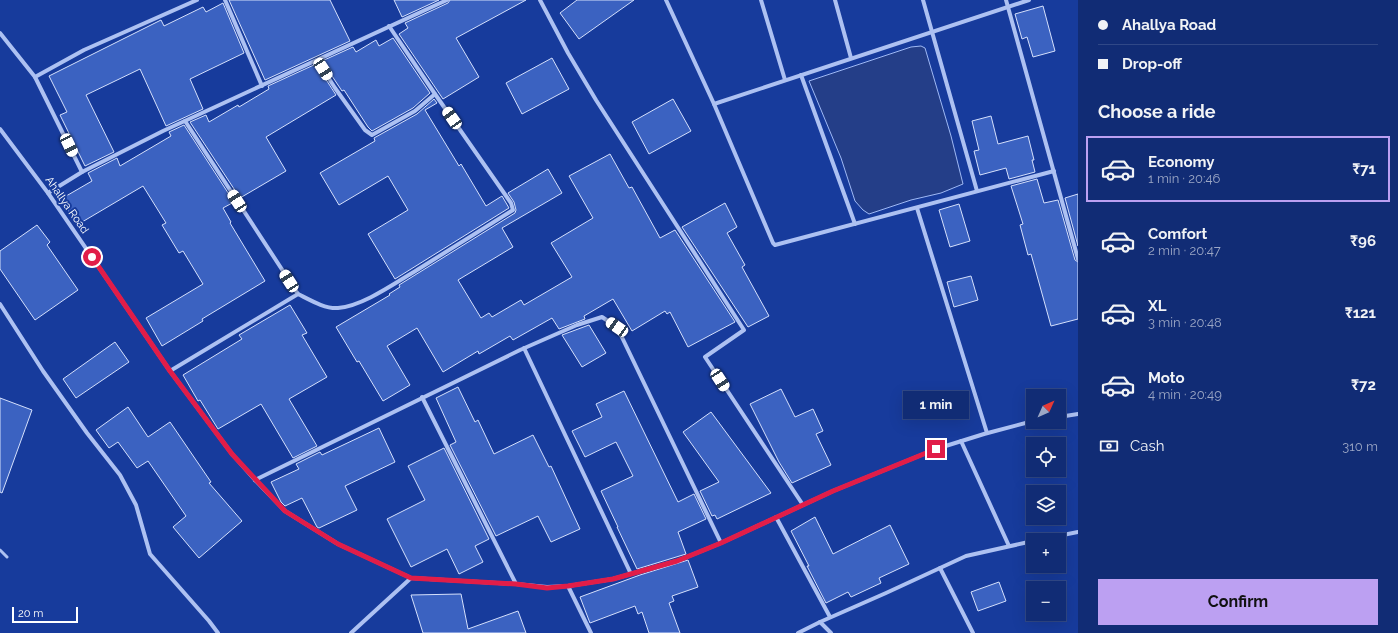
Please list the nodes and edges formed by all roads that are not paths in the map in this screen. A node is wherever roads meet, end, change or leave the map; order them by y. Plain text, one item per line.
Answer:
1 (197, 0) edge
2 (225, 0) edge
3 (447, 0) edge
4 (540, 0) edge
5 (666, 0) edge
6 (761, 0) edge
7 (835, 0) edge
8 (923, 0) edge
9 (1006, 0) edge
10 (1029, 0) edge
11 (1008, 6) junction
12 (389, 26) junction
13 (931, 32) junction
14 (0, 33) edge
15 (851, 58) junction
16 (317, 60) junction
17 (801, 75) junction
18 (36, 77) junction
19 (785, 80) junction
20 (262, 86) junction
21 (435, 94) junction
22 (714, 104) junction
23 (185, 121) junction
24 (0, 129) edge
25 (1054, 171) junction
26 (82, 172) junction
27 (977, 191) junction
28 (48, 193) junction
29 (917, 208) junction
30 (855, 224) junction
31 (1078, 259) edge
32 (298, 294) junction
33 (0, 304) edge
34 (524, 348) junction
35 (170, 371) junction
36 (422, 397) junction
37 (1078, 414) edge
38 (1066, 416) edge
39 (1026, 423) edge
40 (987, 433) junction
41 (961, 441) junction
42 (255, 480) junction
43 (803, 505) junction
44 (776, 517) junction
45 (1078, 532) edge
46 (1066, 534) edge
47 (1026, 542) edge
48 (721, 543) junction
49 (1009, 546) junction
50 (0, 550) edge
51 (7, 557) dead end
52 (940, 568) junction
53 (631, 574) junction
54 (411, 578) junction
55 (516, 584) junction
56 (568, 586) junction
57 (830, 618) junction
58 (820, 622) junction
59 (218, 633) edge
60 (351, 633) edge
61 (591, 633) edge
62 (798, 633) edge
63 (831, 633) edge
64 (973, 633) edge

1 - 18 street
2 - 20 street
3 - 12 street
4 - 43 street
5 - 22 street
6 - 19 street
7 - 15 street
8 - 13 street
9 - 11 street
10 - 11 street
11 - 13 street
11 - 25 street
12 - 16 street
12 - 21 street
13 - 15 street
13 - 27 street
14 - 18 street
15 - 17 street
16 - 20 street
16 - 21 street
17 - 19 street
17 - 30 street
18 - 26 street
19 - 22 street
20 - 23 street
21 - 32 street
22 - 30 street
23 - 26 street
23 - 32 street
24 - 28 street, Ahallya Road
25 - 27 street
25 - 31 street
26 - 28 street
27 - 29 street
28 - 35 street, Ahallya Road
29 - 30 street
29 - 40 street
32 - 35 street
33 - 59 street
34 - 36 street
34 - 48 street
34 - 53 street
35 - 42 street, Ahallya Road
36 - 42 street
36 - 55 street
37 - 38 street
39 - 40 street, Ahallya Road
40 - 41 street, Ahallya Road
41 - 43 street, Ahallya Road
41 - 49 street
42 - 54 street, Ahallya Road
43 - 44 street, Ahallya Road
44 - 48 street, Ahallya Road
44 - 57 street
45 - 46 street
47 - 49 street
48 - 53 street, Ahallya Road
49 - 52 street
50 - 51 lane
52 - 57 street
52 - 64 street
53 - 56 street, Ahallya Road
54 - 55 street, Ahallya Road
54 - 60 street
55 - 56 street, Ahallya Road
56 - 61 street
57 - 58 street
58 - 62 street
58 - 63 street

